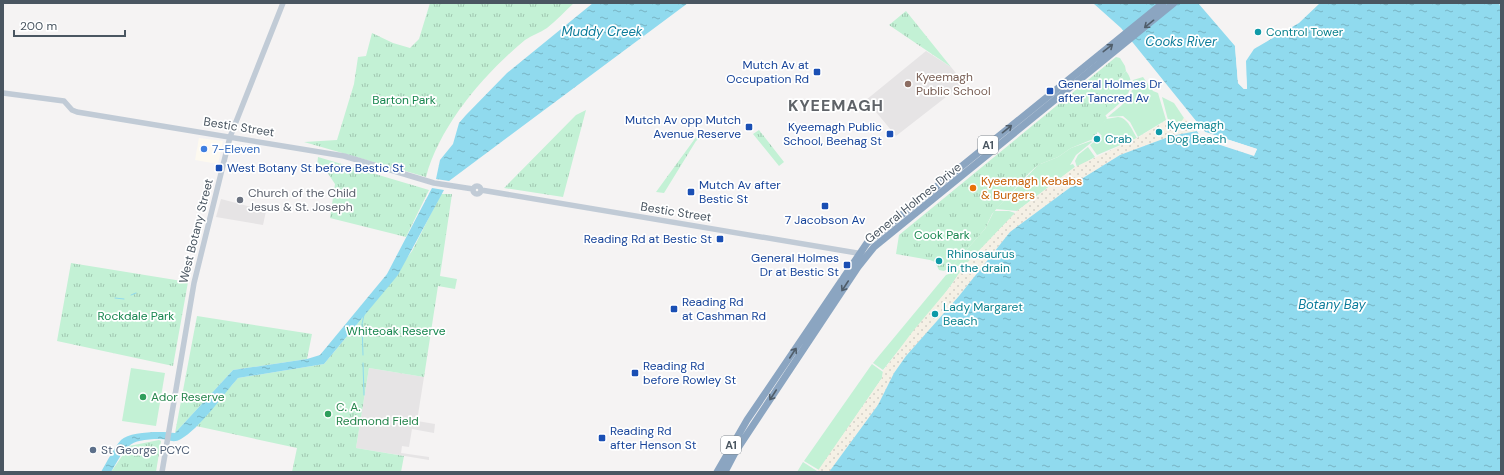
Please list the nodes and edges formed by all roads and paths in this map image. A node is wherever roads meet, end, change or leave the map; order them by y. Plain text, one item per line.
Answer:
1 (283, 3) edge
2 (1163, 3) edge
3 (1174, 3) edge
4 (1121, 42) junction
5 (3, 93) edge
6 (230, 137) junction
7 (858, 252) junction
8 (868, 254) junction
9 (162, 472) edge
10 (717, 472) edge
11 (725, 472) edge

1 - 6 main road, West Botany Street
2 - 4 highway, General Holmes Drive / A1
3 -> 4 highway, General Holmes Drive / A1
7 -> 4 highway, General Holmes Drive / A1
4 - 8 highway, General Holmes Drive / A1
5 - 6 main road, Bestic Street
6 - 7 main road, Bestic Street
6 - 9 main road, West Botany Street
7 - 8 main road, Bestic Street
10 -> 7 highway, General Holmes Drive / A1
8 -> 11 highway, General Holmes Drive / A1

